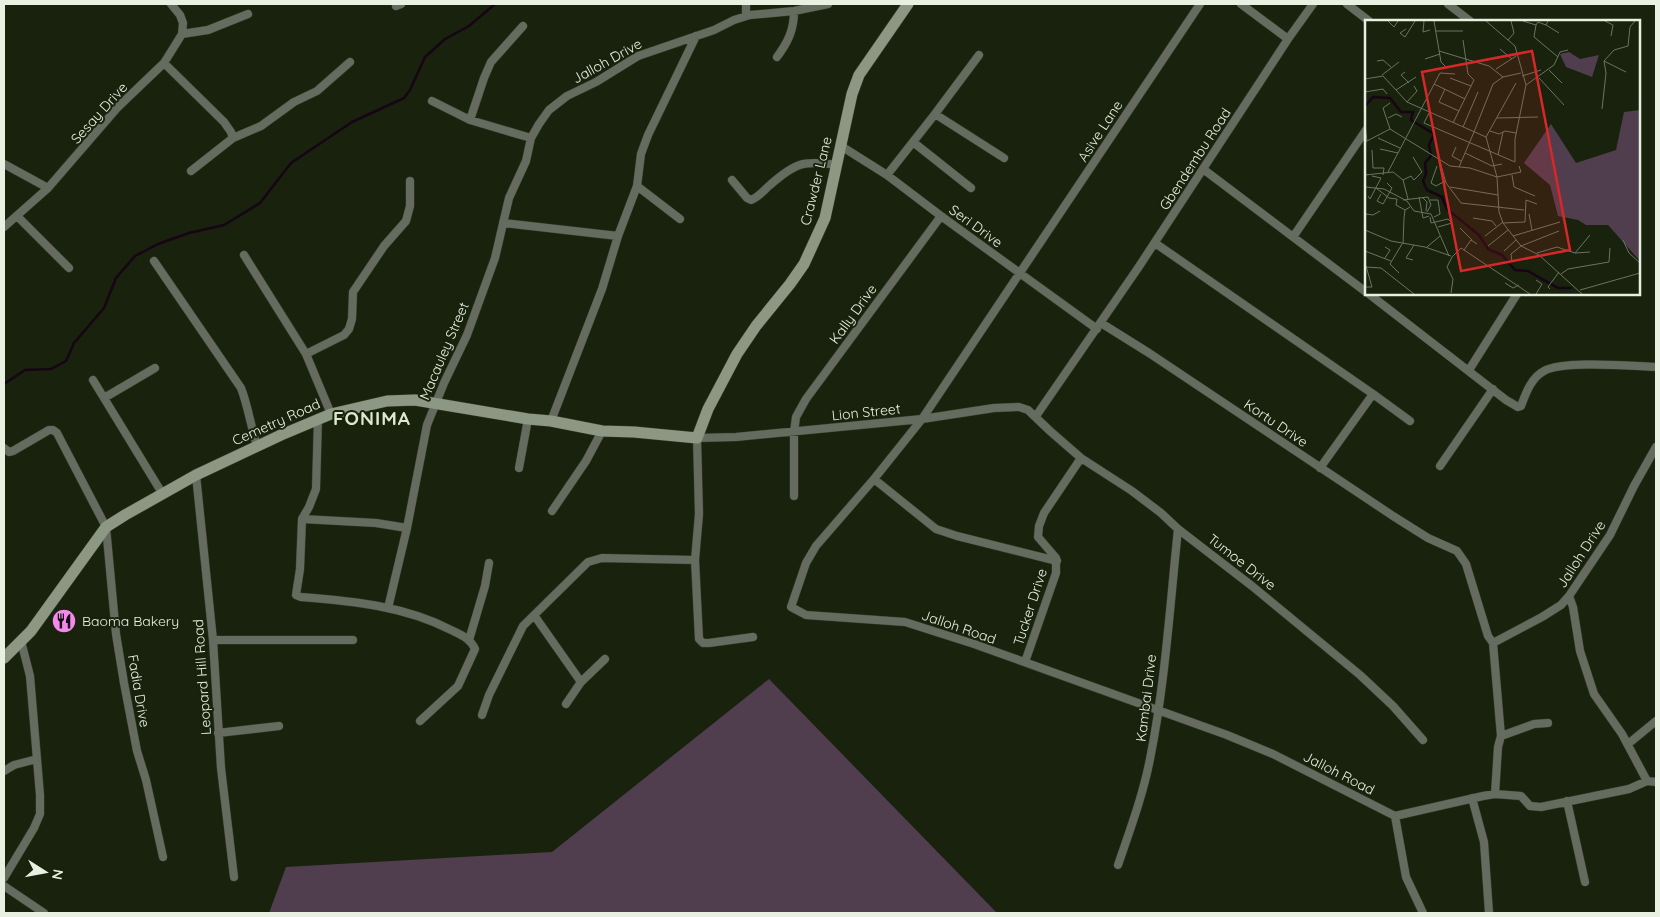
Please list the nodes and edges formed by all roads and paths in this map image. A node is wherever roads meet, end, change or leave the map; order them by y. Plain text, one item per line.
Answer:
1 (171, 4) edge
2 (396, 4) edge
3 (401, 4) edge
4 (746, 4) edge
5 (828, 4) edge
6 (905, 4) edge
7 (1200, 4) edge
8 (1241, 4) edge
9 (1313, 4) edge
10 (1347, 4) edge
11 (1448, 4) edge
12 (794, 11) junction
13 (248, 14) dead end
14 (746, 16) junction
15 (1369, 20) edge
16 (1469, 20) edge
17 (523, 26) dead end
18 (182, 34) junction
19 (696, 36) junction
20 (1288, 39) junction
21 (979, 55) dead end
22 (777, 57) dead end
23 (164, 62) junction
24 (350, 62) dead end
25 (432, 101) dead end
26 (935, 114) junction
27 (470, 120) junction
28 (1365, 131) edge
29 (233, 138) junction
30 (531, 138) junction
31 (913, 142) junction
32 (841, 146) junction
33 (1004, 158) dead end
34 (4, 164) edge
35 (836, 165) junction
36 (1203, 170) junction
37 (191, 171) dead end
38 (887, 175) junction
39 (732, 180) dead end
40 (410, 181) dead end
41 (637, 186) junction
42 (48, 188) junction
43 (971, 188) dead end
44 (18, 216) junction
45 (941, 216) junction
46 (680, 219) dead end
47 (503, 223) junction
48 (4, 227) edge
49 (618, 236) junction
50 (1293, 237) junction
51 (1155, 243) junction
52 (244, 255) dead end
53 (154, 261) dead end
54 (69, 268) dead end
55 (1019, 272) junction
56 (1365, 291) edge
57 (1371, 295) edge
58 (1385, 295) edge
59 (1516, 295) edge
60 (1380, 302) junction
61 (1099, 326) junction
62 (306, 354) junction
63 (1656, 367) edge
64 (155, 368) dead end
65 (1469, 370) junction
66 (93, 380) dead end
67 (1493, 390) junction
68 (1373, 394) junction
69 (104, 398) junction
70 (436, 403) junction
71 (330, 414) junction
72 (1036, 416) junction
73 (318, 418) junction
74 (528, 419) junction
75 (922, 419) junction
76 (551, 421) junction
77 (1410, 421) dead end
78 (602, 431) junction
79 (794, 432) junction
80 (697, 438) junction
81 (257, 446) junction
82 (1656, 447) edge
83 (4, 448) edge
84 (1081, 458) junction
85 (1440, 466) dead end
86 (519, 468) dead end
87 (1320, 468) junction
88 (196, 475) junction
89 (874, 479) junction
90 (162, 493) junction
91 (794, 496) dead end
92 (552, 511) dead end
93 (302, 519) junction
94 (106, 528) junction
95 (406, 528) junction
96 (1178, 529) junction
97 (695, 560) junction
98 (1057, 561) junction
99 (490, 563) dead end
100 (1569, 596) junction
101 (388, 608) junction
102 (534, 615) junction
103 (754, 637) dead end
104 (213, 640) junction
105 (353, 640) dead end
106 (469, 640) junction
107 (21, 641) junction
108 (1493, 643) junction
109 (4, 658) edge
110 (605, 659) dead end
111 (1025, 662) junction
112 (581, 682) junction
113 (566, 704) dead end
114 (1158, 710) junction
115 (482, 715) dead end
116 (420, 721) dead end
117 (1656, 721) edge
118 (1548, 724) dead end
119 (279, 726) dead end
120 (218, 733) junction
121 (1501, 736) junction
122 (1423, 740) dead end
123 (1628, 744) junction
124 (37, 759) junction
125 (4, 771) edge
126 (1647, 781) junction
127 (1656, 782) edge
128 (1495, 794) junction
129 (1472, 798) junction
130 (1567, 801) junction
131 (1395, 816) junction
132 (163, 857) dead end
133 (1118, 865) dead end
134 (234, 877) dead end
135 (4, 878) edge
136 (1585, 882) dead end
137 (4, 886) edge
138 (44, 913) edge
139 (1423, 913) edge
140 (1489, 913) edge

1 - 18 street
2 - 3 street
4 - 14 street
5 - 12 street, Jalloh Drive
6 - 32 street, Crawder Lane
7 - 55 street, Asive Lane
8 - 20 street
9 - 20 street, Gbendembu Road
10 - 15 street
11 - 16 street
12 - 14 street, Jalloh Drive
12 - 22 street
13 - 18 street
14 - 19 street, Jalloh Drive
17 - 27 street
18 - 23 street, Sesay Drive
19 - 30 street, Jalloh Drive
19 - 41 street
20 - 36 street, Gbendembu Road
21 - 26 street
23 - 29 street
23 - 42 street, Sesay Drive
24 - 29 street
25 - 27 street
26 - 31 street
26 - 33 street
27 - 30 street
28 - 50 street
29 - 37 street
30 - 47 street, Macauley Street
31 - 38 street
31 - 43 street
32 - 35 street, Crawder Lane
32 - 38 street, Seri Drive
34 - 42 street
35 - 39 street
35 - 80 street, Crawder Lane
36 - 50 street
36 - 51 street, Gbendembu Road
38 - 45 street, Seri Drive
40 - 62 street
41 - 46 street
41 - 49 street
42 - 44 street, Sesay Drive
44 - 48 street, Sesay Drive
44 - 54 street
45 - 55 street, Seri Drive
45 - 79 street, Kally Drive
47 - 49 street
47 - 70 street, Macauley Street
49 - 76 street
50 - 56 street
51 - 61 street, Gbendembu Road
51 - 68 street
52 - 62 street
53 - 81 street
55 - 61 street, Seri Drive
55 - 75 street, Jalloh Road
57 - 60 street
58 - 60 street
59 - 65 street
60 - 65 street
61 - 72 street, Gbendembu Road
61 - 87 street, Kortu Drive
62 - 71 street
63 - 67 street
64 - 69 street
65 - 67 street
66 - 69 street
67 - 85 street
68 - 77 street
68 - 87 street
69 - 90 street
70 - 71 street, Cemetry Road
70 - 74 street, Cemetry Road
70 - 95 street, Macauley Street
71 - 73 street, Cemetry Road
72 - 75 street, Lion Street
72 - 84 street, Tumoe Drive
73 - 81 street, Cemetry Road
73 - 93 street
74 - 76 street, Cemetry Road
74 - 86 street
75 - 79 street, Lion Street
75 - 89 street, Jalloh Road
76 - 78 street, Cemetry Road
78 - 80 street, Cemetry Road
78 - 92 street
79 - 80 street, Lion Street
79 - 91 street, Kally Drive
80 - 97 street
81 - 88 street, Cemetry Road
82 - 100 street, Jalloh Drive
83 - 94 street
84 - 96 street, Tumoe Drive
84 - 98 street, Tucker Drive
87 - 108 street, Kortu Drive
88 - 90 street, Cemetry Road
88 - 104 street, Leopard Hill Road
89 - 98 street
89 - 111 street, Jalloh Road
90 - 94 street, Cemetry Road
93 - 95 street
93 - 101 street
94 - 107 street, Cemetry Road
94 - 132 street, Fadia Drive
95 - 101 street, Macauley Street
96 - 114 street, Kambai Drive
96 - 122 street, Tumoe Drive
97 - 102 street
97 - 103 street
98 - 111 street, Tucker Drive
99 - 106 street
100 - 108 street, Jalloh Drive
100 - 123 street
101 - 106 street
102 - 112 street
102 - 115 street
104 - 105 street
104 - 120 street, Leopard Hill Road
106 - 116 street
107 - 109 street, Cemetry Road
107 - 124 street
108 - 121 street
110 - 112 street
111 - 114 street, Jalloh Road
112 - 113 street
114 - 131 street, Jalloh Road
114 - 133 street, Kambai Drive
117 - 123 street
118 - 121 street
119 - 120 street
120 - 134 street, Leopard Hill Road
121 - 128 street
123 - 126 street
124 - 125 street
124 - 135 street
126 - 127 street
126 - 130 street
128 - 129 street
128 - 130 street
129 - 131 street
129 - 140 street
130 - 136 street
131 - 139 street
137 - 138 street

